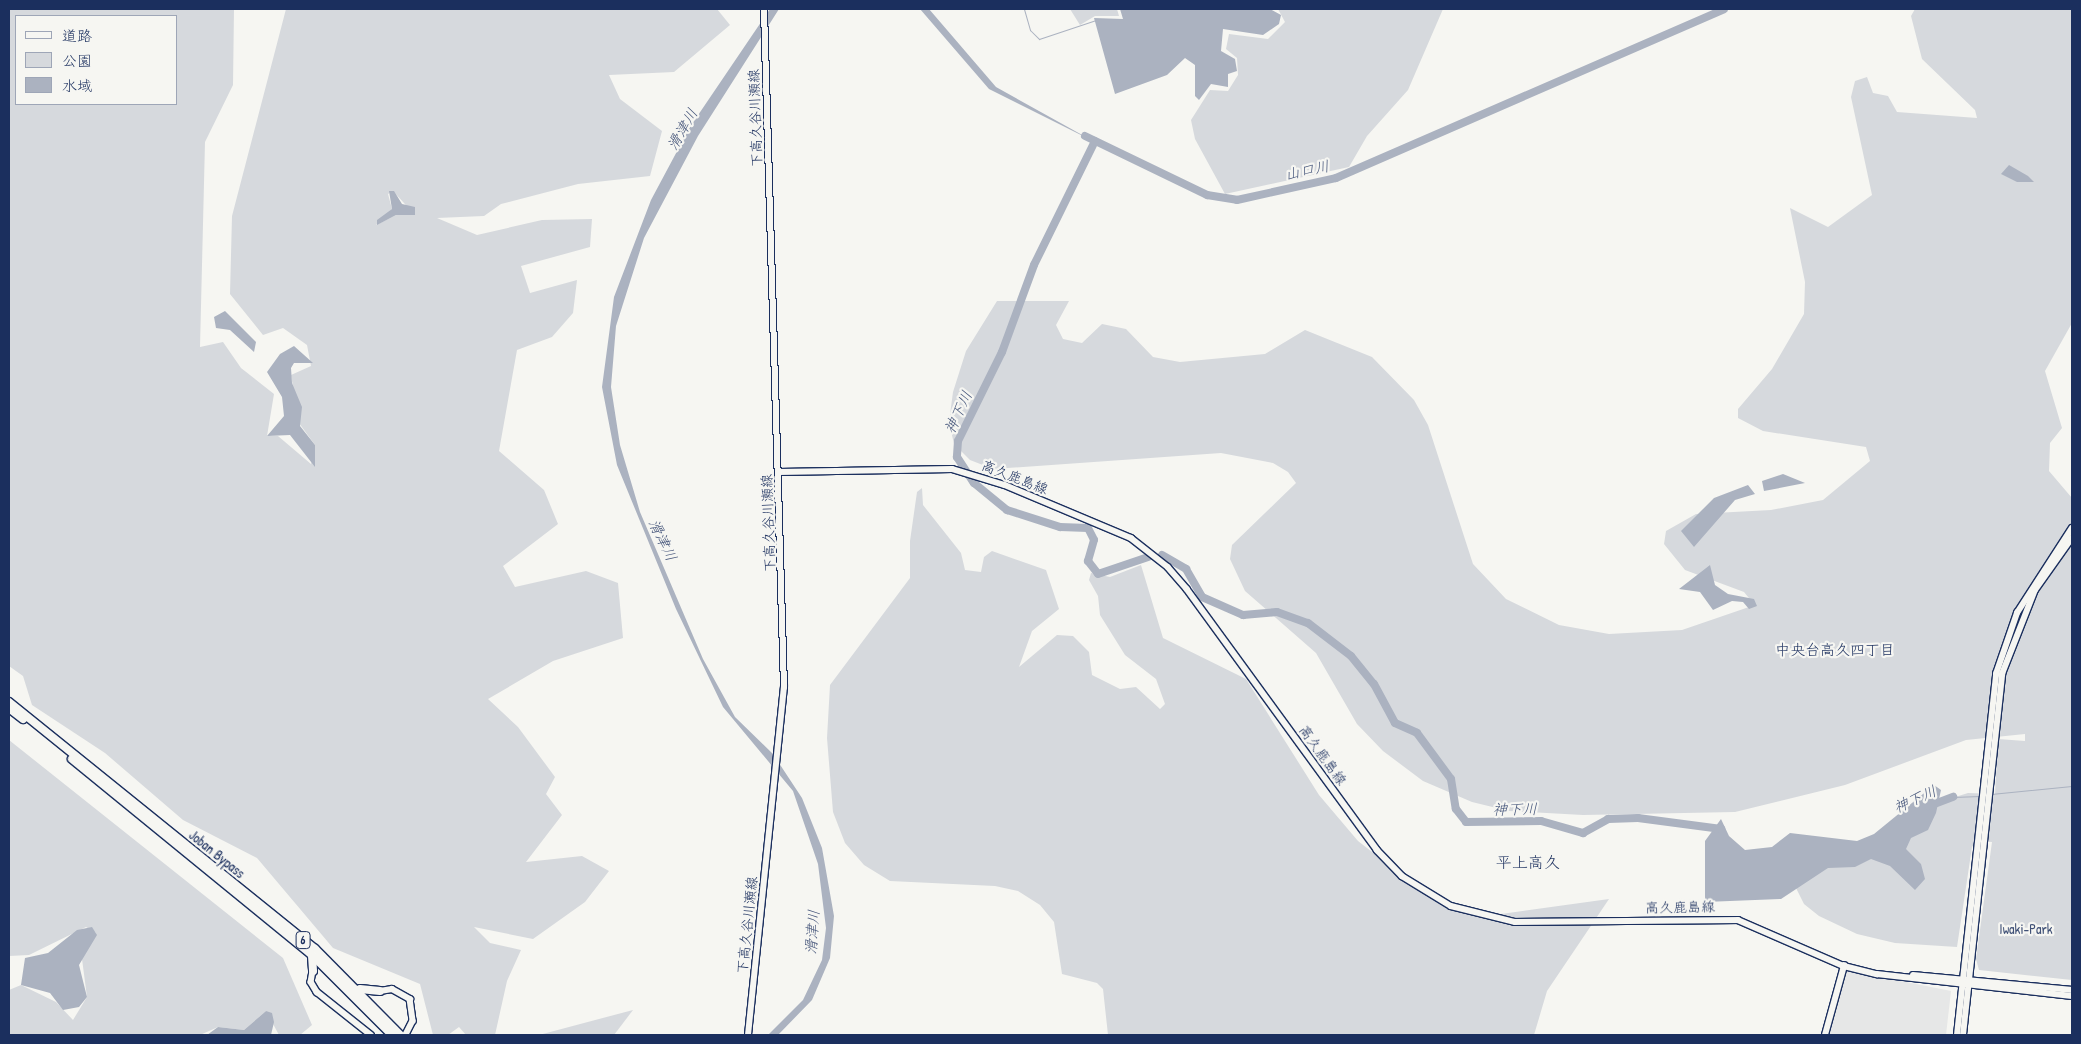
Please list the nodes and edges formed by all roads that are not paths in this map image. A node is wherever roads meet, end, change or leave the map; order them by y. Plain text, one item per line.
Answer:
1 (764, 9) edge
2 (779, 472) junction
3 (2072, 528) edge
4 (2072, 538) edge
5 (9, 702) edge
6 (9, 708) edge
7 (310, 952) junction
8 (1844, 966) junction
9 (313, 970) junction
10 (330, 971) junction
11 (1964, 982) junction
12 (357, 987) junction
13 (2072, 990) edge
14 (380, 991) junction
15 (2072, 996) edge
16 (376, 1006) junction
17 (408, 1034) edge
18 (371, 1035) edge
19 (392, 1035) edge
20 (400, 1035) edge
21 (748, 1035) edge
22 (1825, 1035) edge
23 (1957, 1035) edge
24 (1963, 1035) edge

1 - 2 main road, 下高久谷川瀬線
2 - 8 main road, 高久鹿島線
2 - 21 main road, 下高久谷川瀬線
3 - 11 main road
4 - 11 main road
5 - 12 highway, Joban Bypass / 6
6 - 7 highway, Joban Bypass / 6
7 - 9 highway
7 - 10 highway, Joban Bypass / 6
8 - 11 main road, 高久鹿島線
8 - 22 main road
9 - 10 highway
9 - 18 main road
10 - 19 highway, Joban Bypass / 6
11 - 13 main road, 高久鹿島線
11 - 15 main road, 高久鹿島線
11 - 23 main road
11 - 24 main road
12 - 14 highway
12 - 16 highway, Joban Bypass / 6
14 - 16 highway
14 - 17 main road
16 - 20 highway, Joban Bypass / 6

